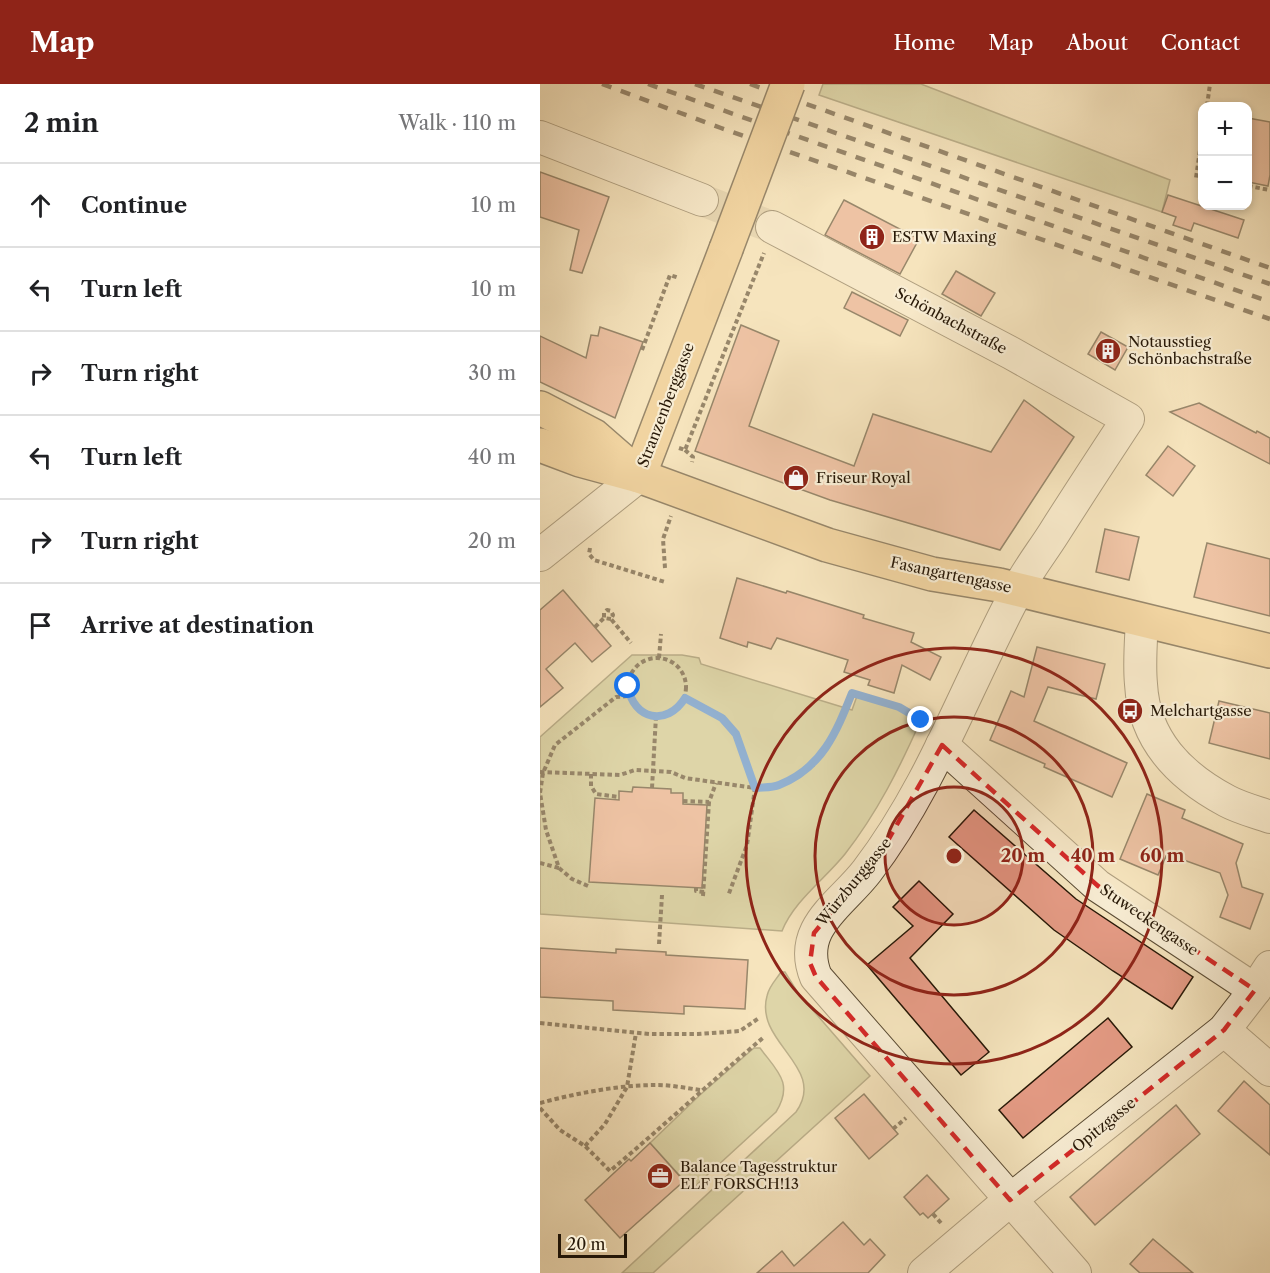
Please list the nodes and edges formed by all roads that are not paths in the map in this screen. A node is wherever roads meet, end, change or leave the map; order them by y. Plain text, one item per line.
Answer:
1 (788, 84) edge
2 (540, 137) edge
3 (702, 200) tunnel mouth
4 (768, 240) tunnel mouth
5 (540, 408) edge
6 (1128, 419) joint
7 (540, 445) edge
8 (639, 476) junction
9 (540, 555) edge
10 (1017, 589) junction
11 (1142, 620) junction
12 (1270, 651) edge
13 (942, 745) junction
14 (1270, 817) edge
15 (1263, 979) edge
16 (1224, 1030) junction
17 (1270, 1070) edge
18 (1010, 1200) junction
19 (924, 1273) edge
20 (1075, 1273) edge

1 - 8 main road, Stranzenberggasse, bridge
2 - 3 street
4 - 6 street, Schönbachstraße
5 - 8 main road, Fasangartengasse
6 - 10 street, Würzburggasse
7 - 8 main road, Fasangartengasse
8 - 9 street, Stranzenberggasse
8 - 10 main road, Fasangartengasse
10 - 11 main road, Fasangartengasse
10 - 13 street, Würzburggasse
11 - 12 main road, Fasangartengasse
11 - 14 street
13 - 15 street, Stuweckengasse
13 - 18 street, Würzburggasse
15 - 16 street, Opitzgasse
16 - 17 street
16 - 18 street, Opitzgasse
18 - 19 street, Opitzgasse
18 - 20 street, Würzburggasse

